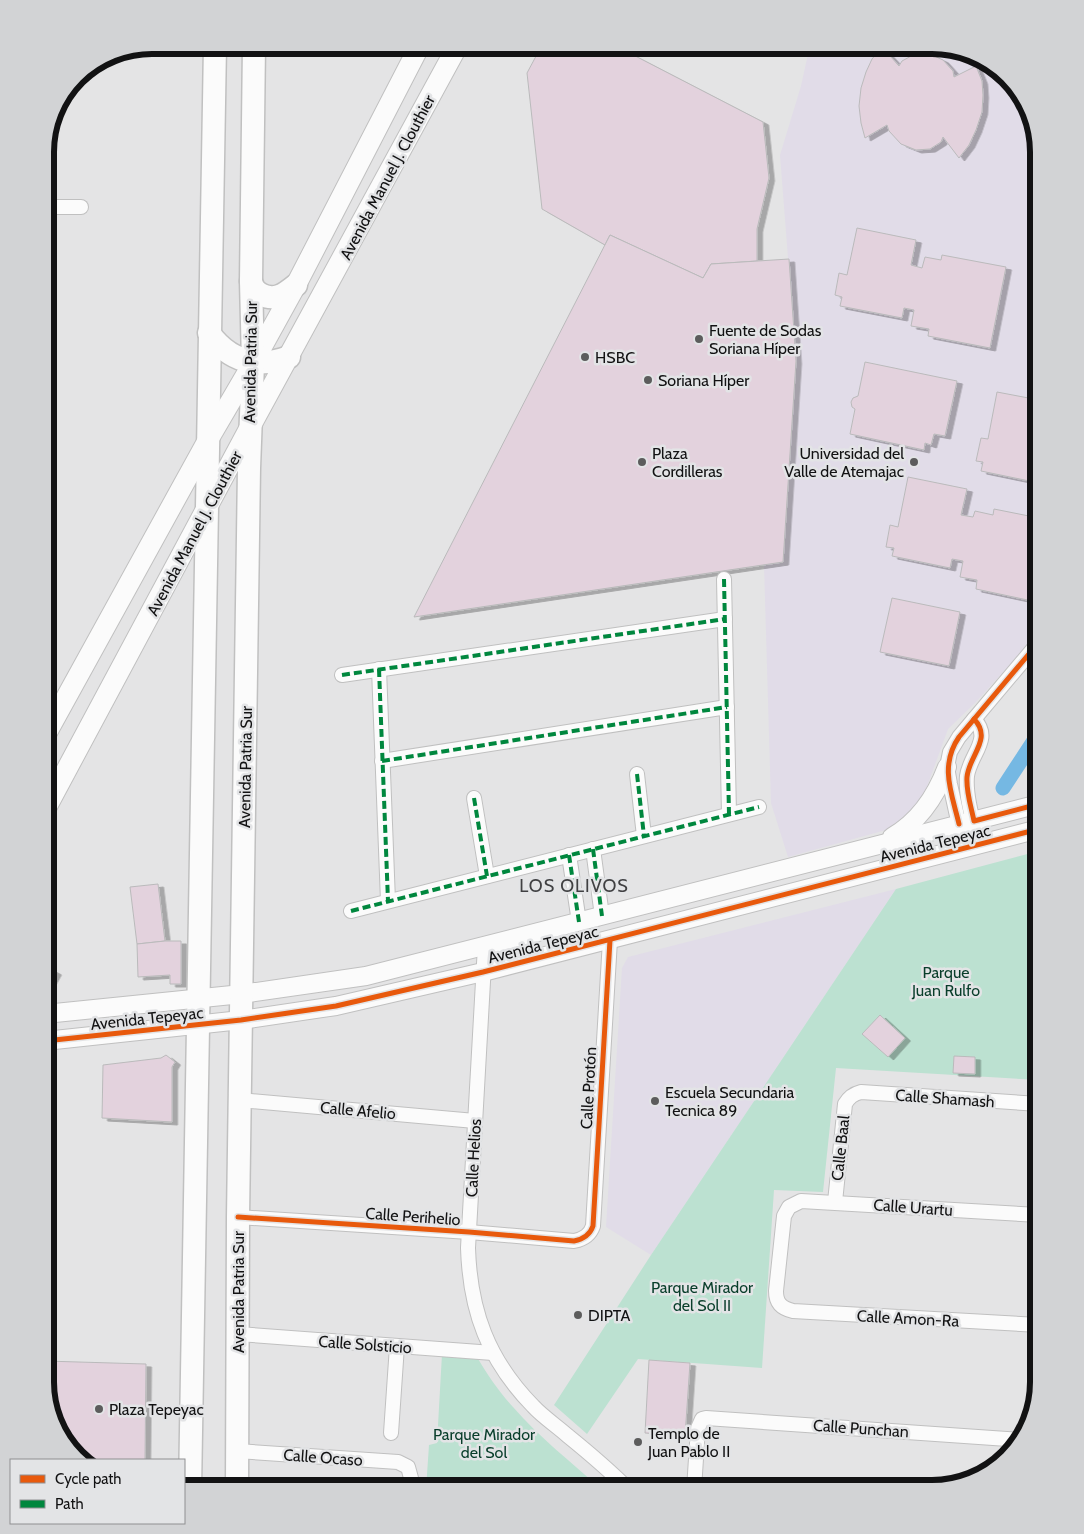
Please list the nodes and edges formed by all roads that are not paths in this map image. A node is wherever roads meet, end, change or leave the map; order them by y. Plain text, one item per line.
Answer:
1 (214, 54) edge
2 (254, 54) edge
3 (415, 54) edge
4 (453, 54) edge
5 (54, 207) edge
6 (81, 207) dead end
7 (251, 281) junction
8 (296, 285) junction
9 (209, 333) junction
10 (289, 357) junction
11 (253, 363) junction
12 (249, 429) junction
13 (208, 440) junction
14 (206, 511) junction
15 (724, 579) dead end
16 (725, 619) junction
17 (1030, 653) edge
18 (379, 669) junction
19 (342, 675) dead end
20 (727, 707) junction
21 (974, 719) junction
22 (54, 720) edge
23 (382, 761) junction
24 (947, 766) junction
25 (637, 774) dead end
26 (54, 793) edge
27 (474, 798) dead end
28 (759, 806) dead end
29 (1030, 806) edge
30 (730, 814) junction
31 (973, 821) junction
32 (1030, 831) edge
33 (644, 836) junction
34 (978, 845) junction
35 (876, 846) junction
36 (593, 849) junction
37 (570, 855) junction
38 (487, 876) junction
39 (388, 901) junction
40 (351, 911) dead end
41 (602, 916) junction
42 (579, 922) junction
43 (610, 940) junction
44 (485, 946) junction
45 (483, 972) junction
46 (242, 994) junction
47 (199, 999) junction
48 (54, 1013) edge
49 (241, 1020) junction
50 (198, 1025) junction
51 (54, 1040) edge
52 (851, 1096) joint
53 (240, 1100) junction
54 (1030, 1103) edge
55 (475, 1121) junction
56 (835, 1202) junction
57 (1030, 1214) edge
58 (238, 1217) junction
59 (469, 1232) junction
60 (586, 1236) joint
61 (779, 1305) joint
62 (1030, 1324) edge
63 (238, 1334) junction
64 (397, 1346) junction
65 (492, 1353) junction
66 (391, 1433) dead end
67 (1012, 1439) edge
68 (237, 1451) junction
69 (190, 1480) edge
70 (236, 1480) edge
71 (411, 1480) edge
72 (619, 1480) edge
73 (695, 1480) edge

1 - 9 main road
2 - 7 main road, Avenida Patria Sur
3 - 8 main road, Avenida Manuel J. Clouthier
4 - 10 main road, Avenida Manuel J. Clouthier
5 - 6 street
7 - 8 main road
7 - 11 main road, Avenida Patria Sur
8 - 11 main road, Avenida Manuel J. Clouthier
9 - 11 main road
9 - 13 main road
10 - 11 main road
10 - 12 main road, Avenida Manuel J. Clouthier
11 - 12 main road, Avenida Patria Sur
11 - 13 main road, Avenida Manuel J. Clouthier
12 - 14 main road, Avenida Manuel J. Clouthier
12 - 46 main road, Avenida Patria Sur
13 - 14 main road
13 - 22 main road, Avenida Manuel J. Clouthier
14 - 26 main road, Avenida Manuel J. Clouthier
14 - 47 main road
15 - 16 street
16 - 18 street
16 - 20 street
17 - 21 street
18 - 19 street
18 - 23 street
20 - 23 street
20 - 30 street
21 - 24 street
21 - 31 street
23 - 39 street
24 - 31 street
24 - 35 street
25 - 33 street
27 - 38 street
28 - 30 street
29 - 31 street, Avenida Tepeyac
30 - 33 street
31 - 34 street
31 - 35 street, Avenida Tepeyac
32 - 34 street, Avenida Tepeyac
33 - 36 street
34 - 43 street, Avenida Tepeyac
35 - 41 street, Avenida Tepeyac
36 - 37 street
36 - 41 street
37 - 38 street
37 - 42 street
38 - 39 street
39 - 40 street
41 - 42 street, Avenida Tepeyac
42 - 44 street, Avenida Tepeyac
43 - 45 street, Avenida Tepeyac
43 - 60 street, Calle Protón
44 - 45 street, Calle Helios
44 - 46 street, Avenida Tepeyac
45 - 49 street, Avenida Tepeyac
45 - 55 street, Calle Helios
46 - 47 street, Avenida Tepeyac
46 - 49 main road, Avenida Patria Sur
47 - 48 street, Avenida Tepeyac
47 - 50 main road
49 - 50 street, Avenida Tepeyac
49 - 53 main road, Avenida Patria Sur
50 - 51 street, Avenida Tepeyac
50 - 69 main road
52 - 54 street, Calle Shamash
52 - 56 street, Calle Baal
53 - 55 street, Calle Afelio
53 - 58 main road, Avenida Patria Sur
55 - 59 street, Calle Helios
56 - 57 street, Calle Urartu
56 - 61 street, Calle Urartu
58 - 59 street, Calle Perihelio
58 - 63 main road, Avenida Patria Sur
59 - 60 street, Calle Perihelio
59 - 65 street, Calle Helios
61 - 62 street, Calle Amon-Ra
63 - 64 street, Calle Solsticio
63 - 68 main road, Avenida Patria Sur
64 - 65 street, Calle Solsticio
64 - 66 street
65 - 72 street, Calle Helios
67 - 73 street, Calle Punchan
68 - 70 main road, Avenida Patria Sur
68 - 71 street, Calle Ocaso

